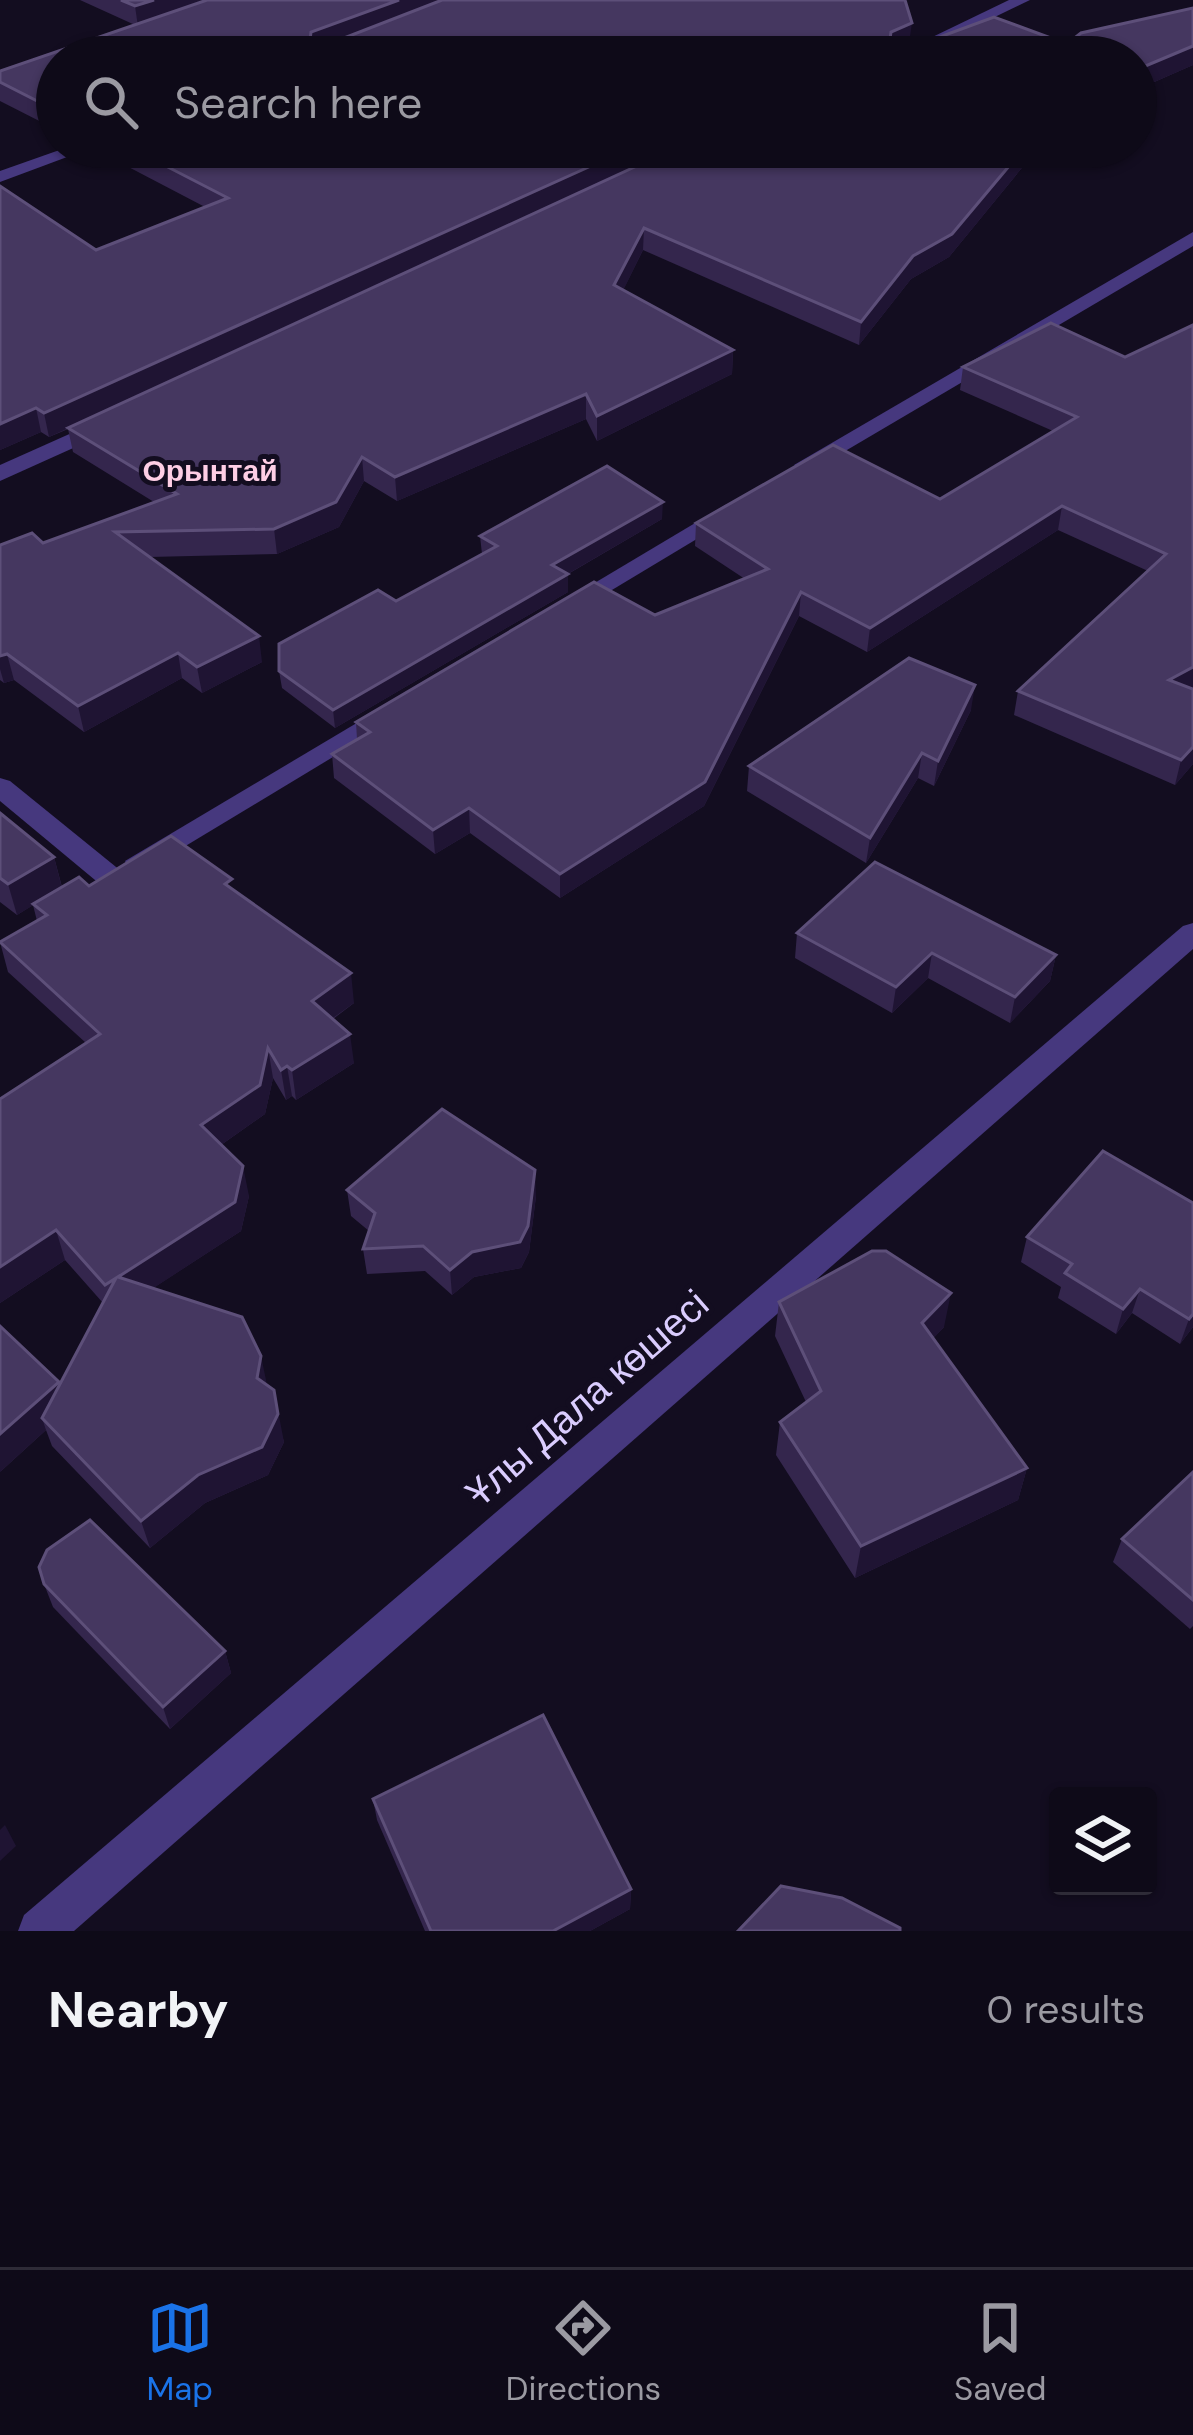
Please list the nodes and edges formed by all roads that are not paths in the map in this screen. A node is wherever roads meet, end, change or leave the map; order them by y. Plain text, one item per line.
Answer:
1 (1022, 0) edge
2 (944, 36) edge
3 (36, 164) edge
4 (0, 177) edge
5 (1193, 238) edge
6 (128, 415) edge
7 (0, 474) edge
8 (553, 615) edge
9 (412, 699) edge
10 (0, 787) edge
11 (1193, 933) edge
12 (40, 1931) edge

1 - 2 street
3 - 4 street
5 - 8 street
6 - 7 street
9 - 10 street
11 - 12 street, Ұлы Дала көшесі

